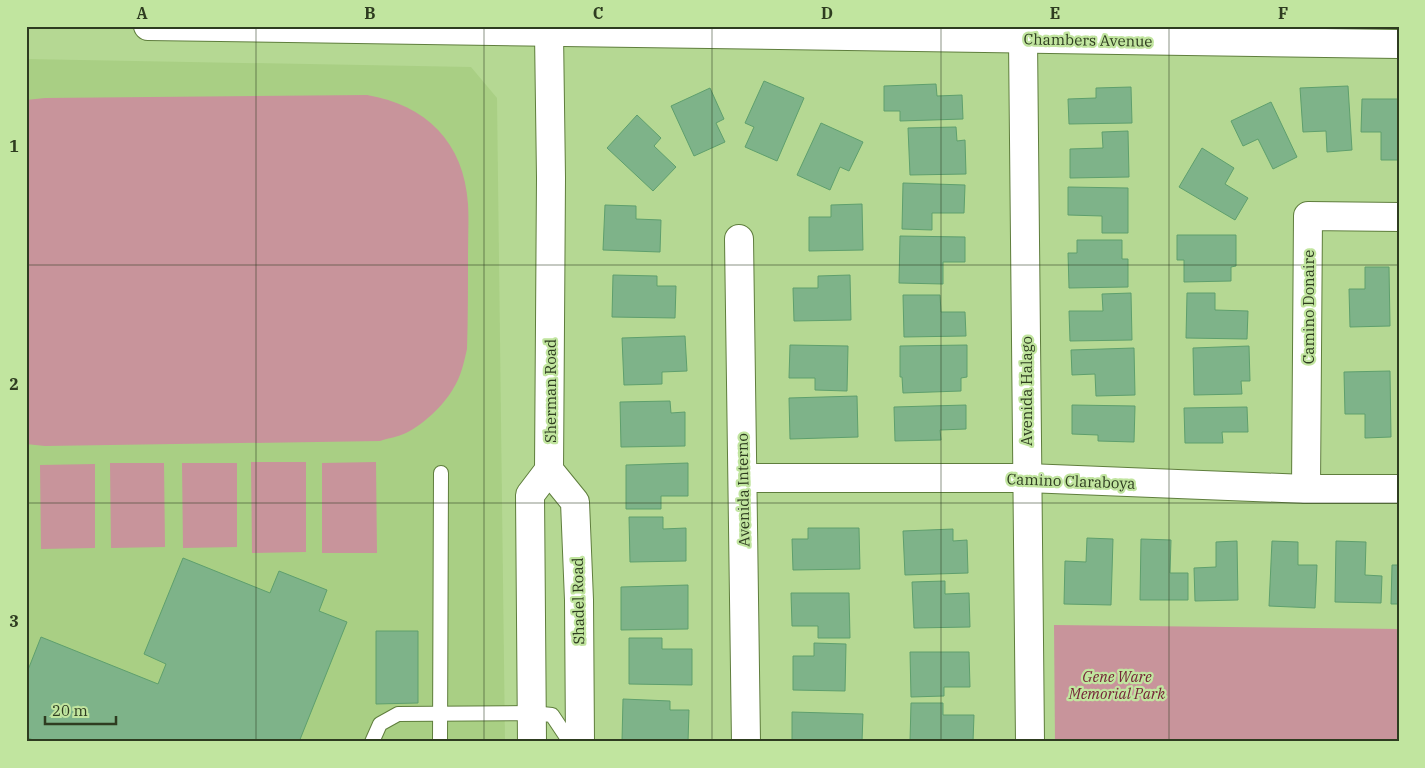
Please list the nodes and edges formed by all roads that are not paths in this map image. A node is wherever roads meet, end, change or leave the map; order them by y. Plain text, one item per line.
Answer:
1 (148, 26) edge
2 (548, 29) edge
3 (1023, 40) junction
4 (1399, 44) edge
5 (1399, 217) edge
6 (739, 239) dead end
7 (549, 470) junction
8 (441, 473) dead end
9 (743, 478) junction
10 (1027, 478) junction
11 (1306, 489) junction
12 (1399, 489) edge
13 (532, 713) junction
14 (440, 714) junction
15 (372, 742) edge
16 (440, 742) edge
17 (532, 742) edge
18 (570, 742) edge
19 (580, 742) edge
20 (746, 742) edge
21 (1030, 742) edge

1 - 2 street, Chambers Avenue
2 - 3 street, Chambers Avenue
2 - 7 street, Sherman Road
3 - 4 street, Chambers Avenue
3 - 10 street, Avenida Halago
5 - 11 street, Camino Donaire
6 - 9 street, Avenida Interno
7 - 13 street
7 - 19 street, Shadel Road
8 - 14 lane
9 - 10 street, Camino Claraboya
9 - 20 street, Avenida Interno
10 - 11 street, Camino Claraboya
10 - 21 street, Avenida Halago
11 - 12 street, Camino Claraboya
13 - 14 lane
13 - 17 street
13 - 18 lane
14 - 15 lane
14 - 16 lane

